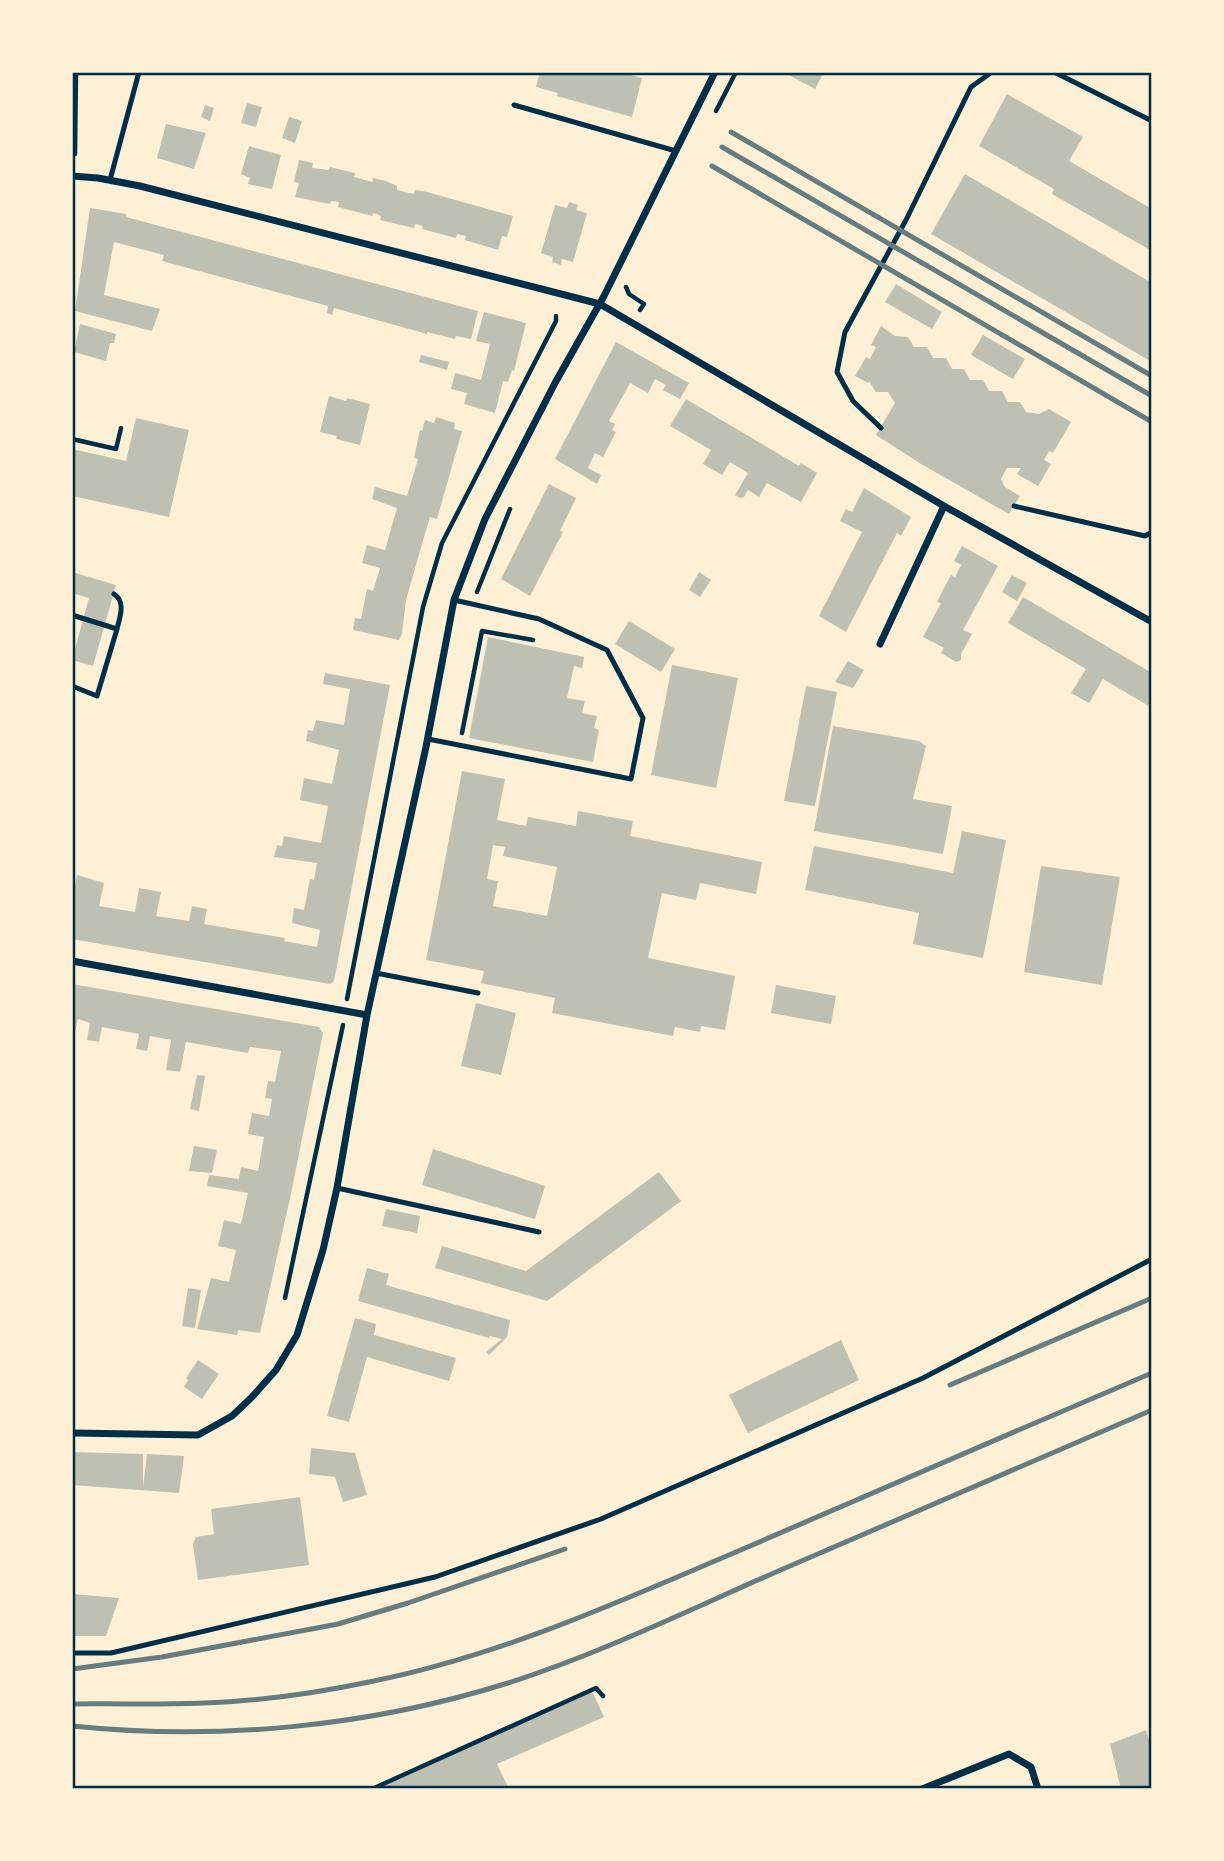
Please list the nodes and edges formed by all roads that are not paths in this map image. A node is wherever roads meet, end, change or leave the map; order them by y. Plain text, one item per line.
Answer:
1 (139, 72) edge
2 (715, 72) edge
3 (992, 72) edge
4 (1054, 72) edge
5 (514, 106) dead end
6 (1152, 121) edge
7 (676, 151) junction
8 (72, 176) edge
9 (110, 180) junction
10 (600, 304) junction
11 (881, 428) dead end
12 (944, 506) junction
13 (1014, 506) dead end
14 (1152, 532) edge
15 (114, 594) dead end
16 (454, 600) junction
17 (72, 614) edge
18 (1152, 622) edge
19 (117, 629) junction
20 (880, 644) dead end
21 (72, 686) edge
22 (428, 739) junction
23 (72, 961) edge
24 (376, 972) junction
25 (478, 993) dead end
26 (368, 1015) junction
27 (337, 1188) junction
28 (539, 1232) dead end
29 (1152, 1259) edge
30 (72, 1433) edge
31 (72, 1653) edge
32 (922, 1789) edge
33 (1038, 1789) edge

1 - 9 lane
2 - 7 street
3 - 11 lane
4 - 6 lane
5 - 7 lane
7 - 10 street
8 - 9 street
9 - 10 street
10 - 12 street
10 - 16 street
12 - 18 street
12 - 20 street
13 - 14 lane
15 - 19 lane
16 - 22 street
16 - 22 lane
17 - 19 lane
19 - 21 lane
22 - 24 street
23 - 26 street
24 - 25 lane
24 - 26 street
26 - 27 street
27 - 28 lane
27 - 30 street
29 - 31 lane
32 - 33 street

